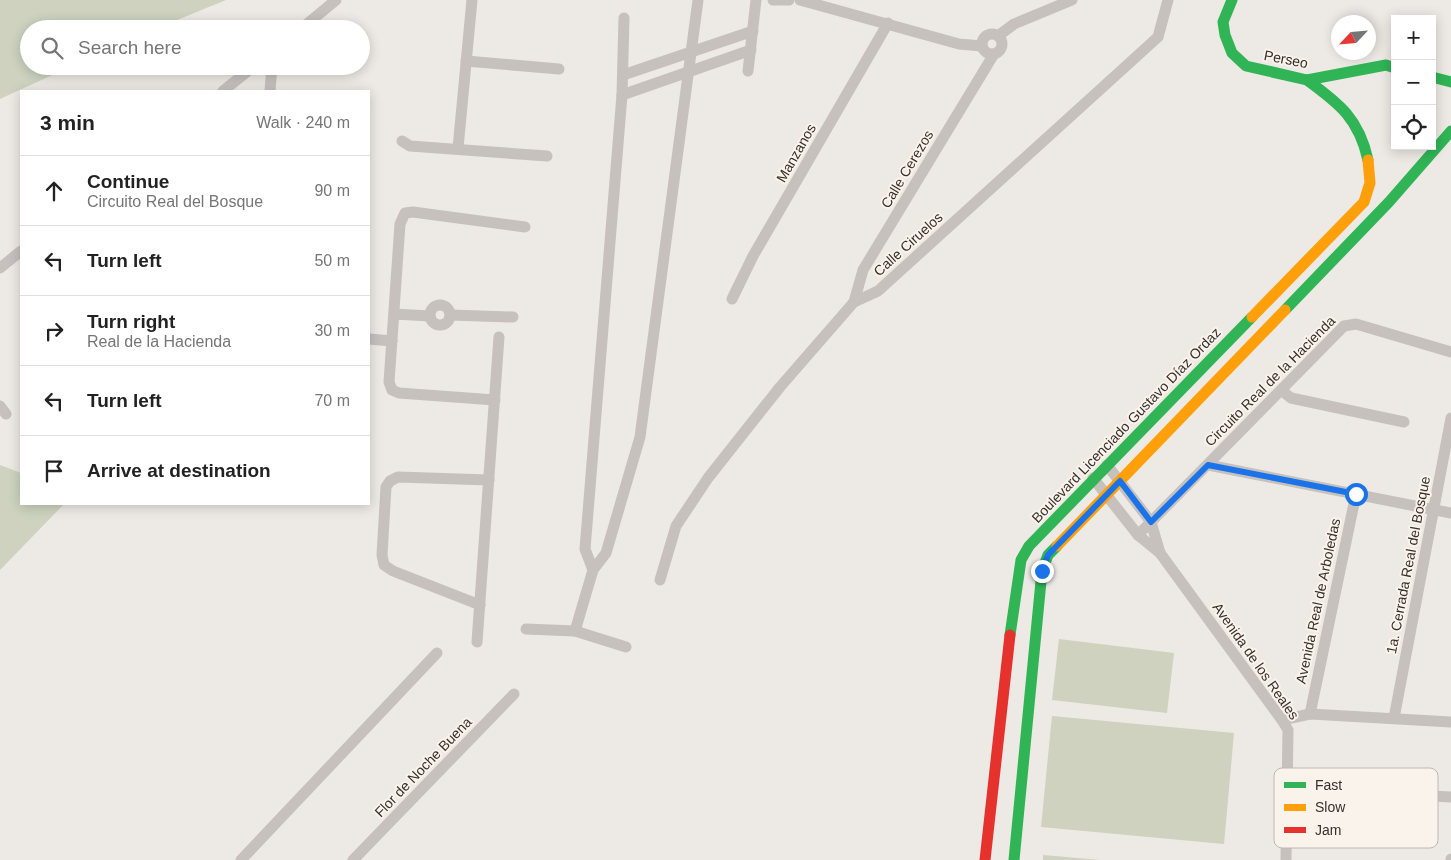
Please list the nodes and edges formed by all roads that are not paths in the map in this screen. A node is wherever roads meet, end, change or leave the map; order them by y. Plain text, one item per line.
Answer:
1 (336, 0) edge
2 (472, 0) edge
3 (698, 0) edge
4 (756, 0) edge
5 (773, 0) edge
6 (789, 0) edge
7 (804, 0) edge
8 (1072, 0) edge
9 (1168, 0) edge
10 (1232, 0) edge
11 (624, 18) dead end
12 (312, 20) edge
13 (888, 23) junction
14 (753, 31) junction
15 (998, 36) junction
16 (982, 46) junction
17 (751, 50) junction
18 (692, 51) junction
19 (994, 54) junction
20 (466, 62) junction
21 (1391, 67) edge
22 (559, 69) dead end
23 (689, 71) junction
24 (748, 71) dead end
25 (243, 75) edge
26 (271, 75) edge
27 (623, 75) junction
28 (1436, 79) edge
29 (1307, 80) junction
30 (1451, 82) edge
31 (224, 90) edge
32 (270, 90) edge
33 (622, 95) junction
34 (1451, 130) edge
35 (402, 141) dead end
36 (458, 148) junction
37 (547, 156) dead end
38 (526, 227) dead end
39 (20, 252) edge
40 (0, 268) edge
41 (732, 299) dead end
42 (854, 302) junction
43 (394, 314) junction
44 (513, 317) dead end
45 (499, 337) dead end
46 (370, 339) edge
47 (392, 340) junction
48 (1451, 352) edge
49 (1281, 390) junction
50 (494, 400) junction
51 (1451, 418) edge
52 (1404, 422) dead end
53 (1208, 465) junction
54 (1107, 466) junction
55 (1093, 478) junction
56 (489, 480) junction
57 (1120, 481) junction
58 (1106, 494) junction
59 (1356, 494) junction
60 (1434, 510) junction
61 (1451, 513) edge
62 (1151, 522) junction
63 (1138, 535) junction
64 (1160, 553) junction
65 (593, 570) junction
66 (660, 580) dead end
67 (480, 605) junction
68 (526, 628) dead end
69 (575, 631) junction
70 (477, 642) dead end
71 (626, 647) dead end
72 (437, 653) dead end
73 (514, 694) dead end
74 (1310, 714) junction
75 (1394, 718) junction
76 (1282, 720) junction
77 (1451, 722) edge
78 (1009, 768) junction
79 (1287, 768) edge
80 (1438, 797) edge
81 (1451, 797) edge
82 (241, 860) edge
83 (354, 860) edge
84 (985, 860) edge
85 (1014, 860) edge

1 - 12 street
2 - 20 street
3 - 18 street
4 - 14 street
5 - 6 street
7 - 13 street
8 - 15 street
9 - 42 street, Calle Ciruelos
10 - 29 street, Perseo
11 - 27 street
13 - 16 street
13 - 41 street, Manzanos
14 - 17 street
14 - 18 street
15 - 16 street
15 - 19 street
16 - 19 street
17 - 23 street
17 - 24 street
18 - 23 street
18 - 27 street
19 - 42 street, Calle Cerezos
20 - 22 street
20 - 36 street
21 - 29 street, Perseo
23 - 33 street
23 - 65 street
25 - 31 street
26 - 32 street
27 - 33 street
28 - 30 street
29 - 54 street, Boulevard Licenciado Gustavo Díaz Ordaz
33 - 65 street
34 - 57 street, Boulevard Licenciado Gustavo Díaz Ordaz
35 - 36 street
36 - 37 street
38 - 43 street
39 - 40 street
42 - 66 street, Calle Ciruelos
43 - 44 street
43 - 47 street
45 - 50 street
46 - 47 street
47 - 50 street
48 - 49 street, Circuito Real de la Hacienda
49 - 52 street
49 - 53 street, Circuito Real de la Hacienda
50 - 56 street
51 - 60 street, 1a. Cerrada Real del Bosque
53 - 59 street
53 - 62 street, Circuito Real de la Hacienda
54 - 55 street, Boulevard Licenciado Gustavo Díaz Ordaz
54 - 57 street
55 - 58 street, Avenida de los Reales
55 - 78 street, Boulevard Licenciado Gustavo Díaz Ordaz
56 - 67 street
56 - 67 street
57 - 58 street, Boulevard Licenciado Gustavo Díaz Ordaz
57 - 62 street
58 - 63 street, Avenida de los Reales
58 - 78 street, Boulevard Licenciado Gustavo Díaz Ordaz
59 - 60 street
59 - 74 street, Avenida Real de Arboledas
60 - 61 street
60 - 75 street, 1a. Cerrada Real del Bosque
62 - 63 street, Circuito Real de la Hacienda
62 - 64 street, Avenida de los Reales
63 - 64 street, Avenida de los Reales
64 - 76 street, Avenida de los Reales
65 - 69 street
67 - 70 street
68 - 69 street
69 - 71 street
72 - 82 street
73 - 83 street, Flor de Noche Buena
74 - 75 street
74 - 76 street
75 - 77 street
76 - 79 street, Avenida de los Reales
78 - 84 street, Boulevard Licenciado Gustavo Díaz Ordaz
78 - 85 street, Boulevard Licenciado Gustavo Díaz Ordaz
80 - 81 street

